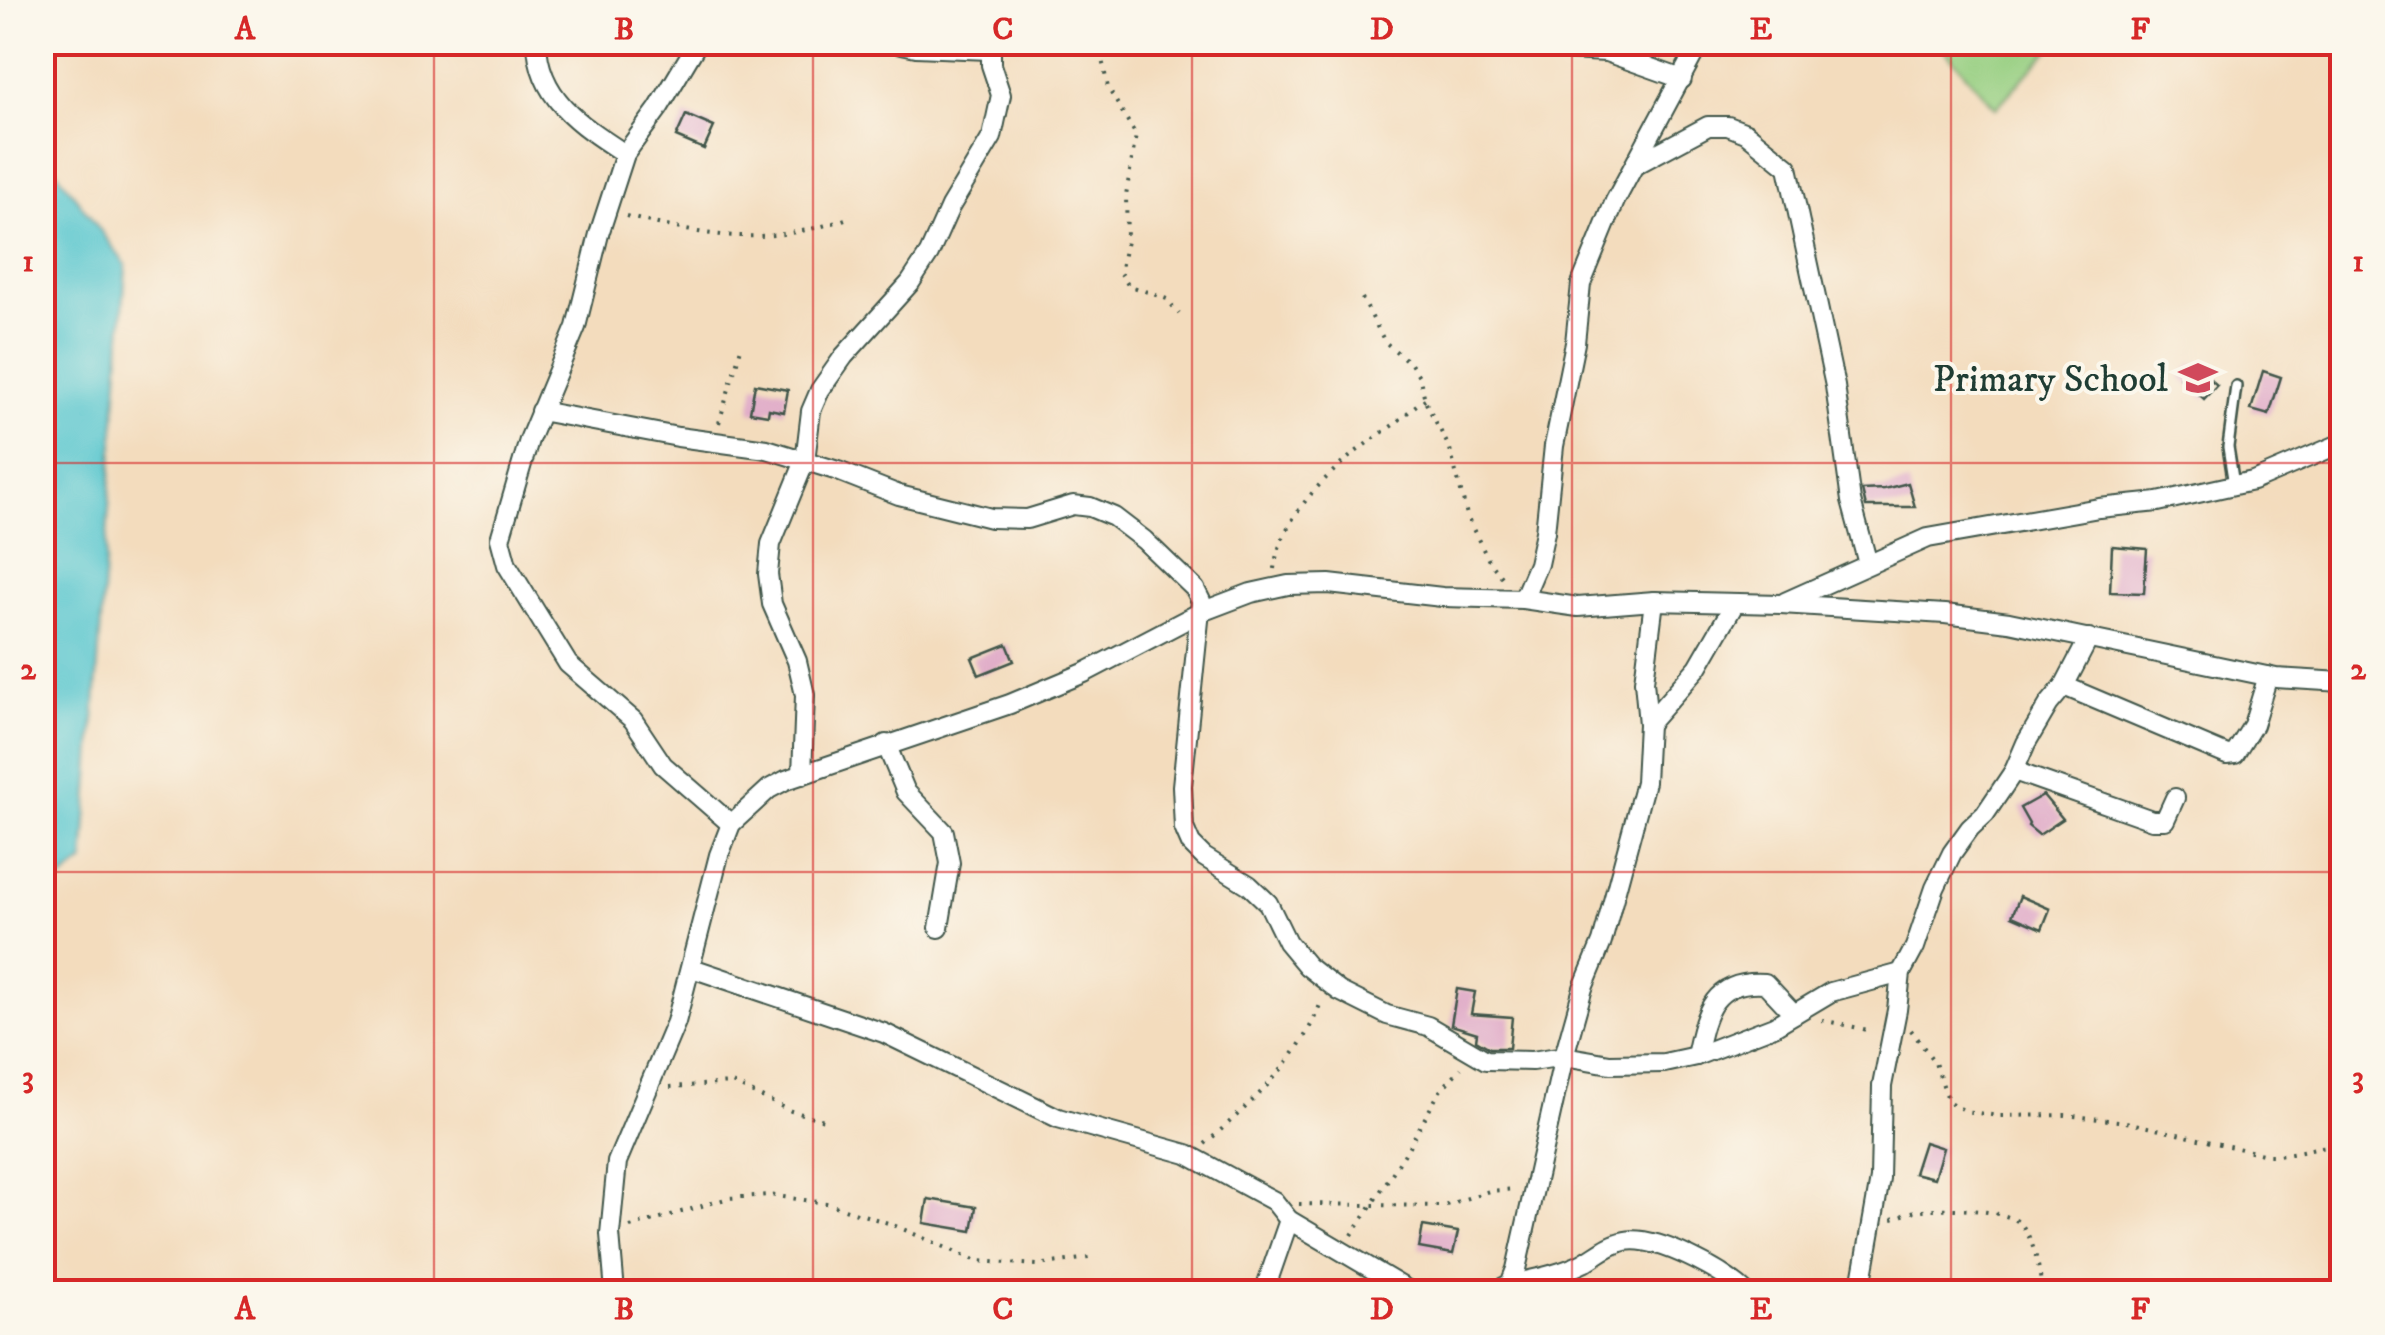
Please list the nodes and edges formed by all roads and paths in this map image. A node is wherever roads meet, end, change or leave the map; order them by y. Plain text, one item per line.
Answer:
1 (537, 42) edge
2 (698, 42) edge
3 (892, 42) edge
4 (1104, 42) edge
5 (1554, 42) edge
6 (1700, 42) edge
7 (990, 46) edge
8 (1682, 78) junction
9 (624, 154) junction
10 (1635, 165) junction
11 (607, 210) junction
12 (851, 216) dead end
13 (1362, 298) dead end
14 (1178, 314) dead end
15 (741, 348) dead end
16 (2236, 386) dead end
17 (1425, 399) junction
18 (540, 410) junction
19 (717, 442) junction
20 (2342, 444) edge
21 (805, 462) junction
22 (2234, 486) junction
23 (1868, 564) junction
24 (1272, 589) junction
25 (1525, 593) junction
26 (1654, 602) junction
27 (1735, 603) junction
28 (1781, 604) junction
29 (1201, 612) junction
30 (2089, 638) junction
31 (2268, 676) junction
32 (2342, 682) edge
33 (2064, 686) junction
34 (1648, 724) junction
35 (886, 744) junction
36 (2014, 772) junction
37 (802, 775) junction
38 (2175, 798) dead end
39 (732, 824) junction
40 (938, 928) dead end
41 (692, 968) junction
42 (1901, 973) junction
43 (1326, 983) junction
44 (1897, 1010) junction
45 (1797, 1012) junction
46 (1891, 1034) junction
47 (1564, 1056) junction
48 (1696, 1056) junction
49 (1478, 1058) junction
50 (646, 1089) junction
51 (828, 1121) dead end
52 (2342, 1145) edge
53 (1193, 1156) junction
54 (1532, 1188) junction
55 (1274, 1202) junction
56 (1371, 1207) junction
57 (1289, 1220) junction
58 (1872, 1220) junction
59 (610, 1234) junction
60 (1344, 1250) junction
61 (1089, 1258) dead end
62 (1500, 1289) edge
63 (615, 1292) edge
64 (1264, 1292) edge
65 (1410, 1292) edge
66 (1745, 1292) edge
67 (1860, 1292) edge
68 (2042, 1292) edge

1 - 9 street
2 - 9 street
3 - 7 street
4 - 14 path
5 - 8 street
6 - 8 street
7 - 21 street
8 - 10 street
9 - 11 street
10 - 23 street
10 - 25 street
11 - 12 path
11 - 18 street
13 - 17 path
15 - 19 path
16 - 22 lane
17 - 24 path
17 - 25 path
18 - 19 street
18 - 39 street
19 - 21 street
20 - 22 street
21 - 29 street
21 - 37 street
22 - 23 street
23 - 28 street
24 - 25 street
24 - 29 street
25 - 26 street
26 - 27 street
26 - 34 street
27 - 28 street
27 - 34 street
28 - 30 street
29 - 35 street
29 - 43 street
30 - 31 street
30 - 33 street
31 - 32 street
31 - 33 street
33 - 36 street
34 - 47 street
35 - 37 street
35 - 40 street
36 - 38 street
36 - 42 street
37 - 39 street
39 - 41 street
41 - 50 street
41 - 53 street
42 - 44 street
42 - 45 street
43 - 49 street
43 - 53 path
44 - 46 street
44 - 52 path
45 - 46 path
45 - 48 street
45 - 48 street
46 - 58 street
47 - 48 street
47 - 49 street
47 - 54 street
49 - 56 path
50 - 51 path
50 - 59 street
53 - 55 street
54 - 56 path
54 - 62 street
55 - 56 path
55 - 57 street
56 - 60 path
57 - 60 street
57 - 64 street
58 - 67 street
58 - 68 path
59 - 61 path
59 - 63 street
60 - 65 street
62 - 66 street

